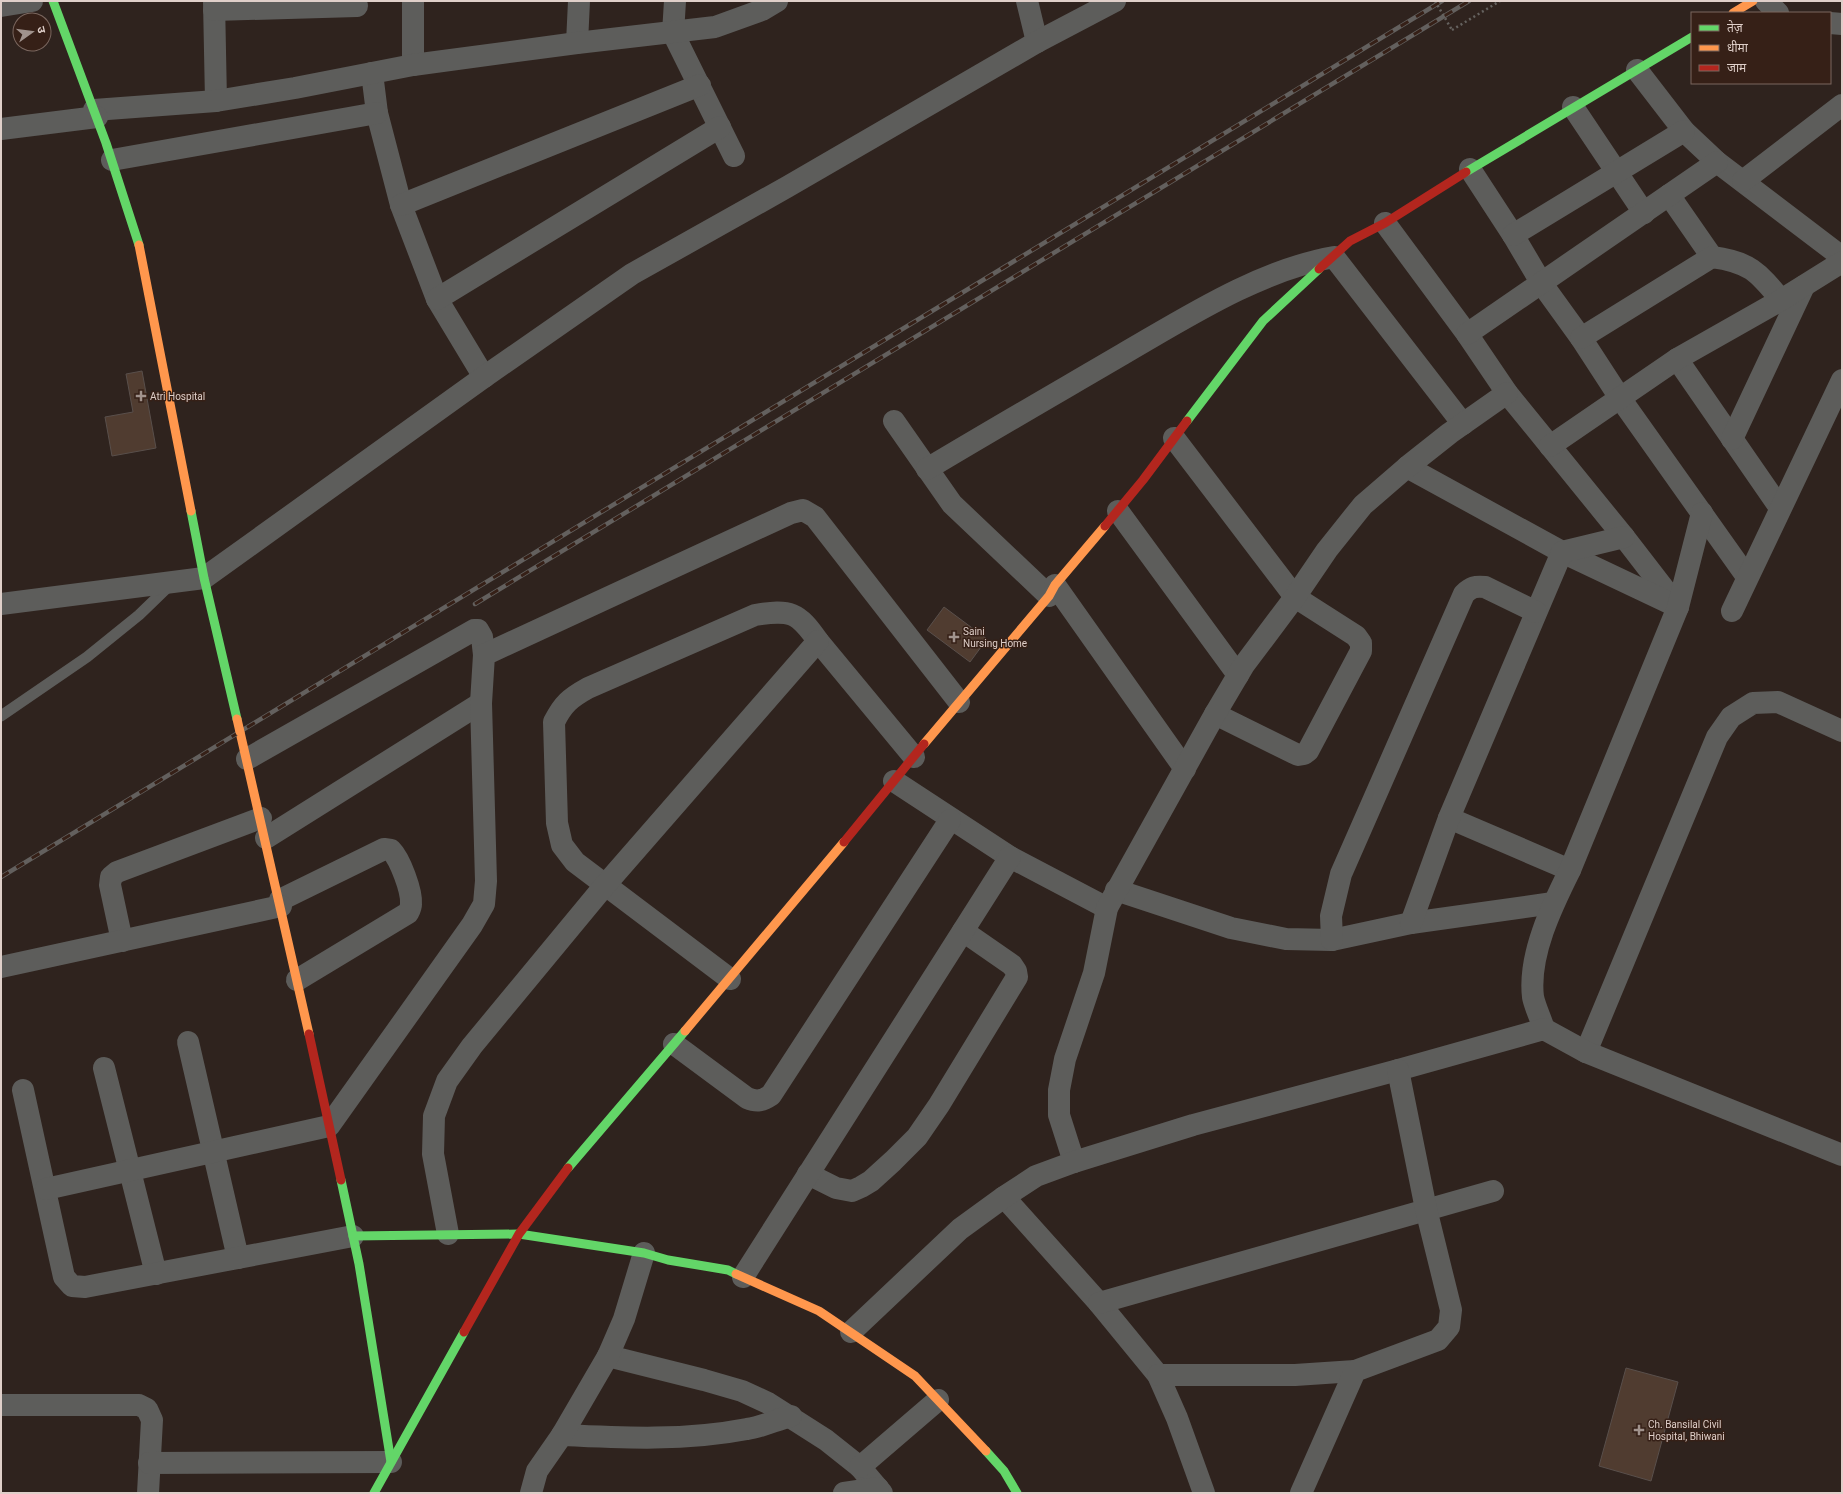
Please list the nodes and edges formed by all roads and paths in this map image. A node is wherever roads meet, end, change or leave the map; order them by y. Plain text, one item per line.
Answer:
1 (32, 1) edge
2 (53, 1) edge
3 (412, 1) edge
4 (578, 1) edge
5 (675, 1) edge
6 (1027, 1) edge
7 (1115, 1) edge
8 (1435, 1) edge
9 (1500, 1) edge
10 (1753, 1) edge
11 (1766, 1) edge
12 (767, 4) edge
13 (1, 6) edge
14 (214, 6) edge
15 (357, 6) dead end
16 (1734, 12) edge
17 (1777, 12) edge
18 (1831, 23) edge
19 (1842, 24) edge
20 (673, 32) junction
21 (1691, 38) edge
22 (1037, 42) junction
23 (577, 43) junction
24 (413, 66) junction
25 (1637, 70) junction
26 (372, 73) junction
27 (700, 85) junction
28 (216, 101) junction
29 (1842, 105) edge
30 (1573, 107) junction
31 (377, 113) junction
32 (95, 114) junction
33 (720, 127) junction
34 (1, 129) edge
35 (1684, 130) junction
36 (734, 156) dead end
37 (112, 160) junction
38 (1717, 162) junction
39 (1470, 169) junction
40 (1616, 172) junction
41 (1743, 181) junction
42 (1669, 195) junction
43 (401, 205) junction
44 (1644, 213) junction
45 (1385, 222) junction
46 (1513, 235) junction
47 (1334, 257) junction
48 (1712, 257) junction
49 (1842, 257) edge
50 (1842, 262) edge
51 (1542, 284) junction
52 (1804, 286) junction
53 (437, 299) junction
54 (1782, 300) junction
55 (1467, 334) junction
56 (1581, 338) junction
57 (1678, 359) junction
58 (484, 378) junction
59 (1842, 380) edge
60 (1507, 394) junction
61 (1620, 398) junction
62 (894, 421) dead end
63 (1463, 424) junction
64 (1174, 438) junction
65 (1732, 439) junction
66 (1550, 446) junction
67 (1407, 467) junction
68 (927, 469) junction
69 (1780, 508) junction
70 (1118, 511) junction
71 (1702, 513) junction
72 (1624, 537) junction
73 (1562, 552) junction
74 (1748, 577) junction
75 (204, 578) junction
76 (173, 582) junction
77 (1052, 590) junction
78 (1295, 597) junction
79 (1, 604) edge
80 (1678, 607) junction
81 (1732, 611) dead end
82 (1536, 612) junction
83 (818, 641) junction
84 (484, 655) junction
85 (1238, 675) junction
86 (959, 702) junction
87 (481, 703) junction
88 (1215, 714) junction
89 (1, 716) edge
90 (1842, 731) edge
91 (914, 757) junction
92 (247, 758) junction
93 (1185, 769) junction
94 (894, 781) junction
95 (1449, 818) junction
96 (950, 820) junction
97 (263, 828) junction
98 (1010, 857) junction
99 (1570, 870) junction
100 (606, 884) junction
101 (1112, 899) junction
102 (280, 903) junction
103 (1553, 903) junction
104 (1411, 923) junction
105 (962, 931) junction
106 (1332, 940) junction
107 (122, 941) junction
108 (1, 967) edge
109 (730, 979) junction
110 (297, 980) junction
111 (1544, 1029) junction
112 (188, 1042) dead end
113 (674, 1044) junction
114 (1586, 1052) junction
115 (104, 1068) dead end
116 (1398, 1070) junction
117 (23, 1090) dead end
118 (329, 1126) junction
119 (214, 1152) junction
120 (1842, 1155) edge
121 (1074, 1162) junction
122 (130, 1170) junction
123 (808, 1174) junction
124 (46, 1189) junction
125 (1493, 1191) dead end
126 (1004, 1197) junction
127 (1426, 1209) junction
128 (448, 1234) junction
129 (519, 1234) junction
130 (352, 1236) junction
131 (644, 1253) junction
132 (238, 1258) junction
133 (156, 1274) junction
134 (743, 1277) junction
135 (1099, 1303) junction
136 (851, 1332) junction
137 (608, 1356) junction
138 (1355, 1370) junction
139 (1158, 1375) junction
140 (938, 1400) junction
141 (1, 1405) edge
142 (791, 1416) junction
143 (562, 1435) junction
144 (392, 1462) junction
145 (149, 1463) junction
146 (860, 1467) junction
147 (880, 1490) edge
148 (148, 1493) edge
149 (374, 1493) edge
150 (531, 1493) edge
151 (844, 1493) edge
152 (1016, 1493) edge
153 (1204, 1493) edge
154 (1301, 1493) edge

1 - 13 street
2 - 32 street
3 - 24 street
4 - 23 street
5 - 20 street
6 - 22 street
7 - 22 street
8 - 9 path, bridge
10 - 16 street
11 - 17 street
12 - 20 street
14 - 15 street
14 - 28 street
18 - 19 street
20 - 23 street
20 - 27 street
21 - 25 street
22 - 58 street
23 - 24 street
24 - 26 street
25 - 30 street
25 - 35 street
26 - 28 street
26 - 31 street
27 - 33 street
27 - 43 street
28 - 32 street
29 - 41 street
30 - 39 street
30 - 40 street
31 - 37 street
31 - 43 street
32 - 34 street
32 - 37 street
33 - 36 street
33 - 53 street
35 - 38 street
35 - 40 street
37 - 75 street
38 - 41 street
38 - 42 street
39 - 45 street
39 - 46 street
40 - 44 street
40 - 46 street
41 - 49 street
42 - 44 street
42 - 48 street
43 - 53 street
44 - 51 street
45 - 47 street
45 - 55 street
46 - 51 street
47 - 63 street
47 - 64 street
47 - 68 street
48 - 54 street
48 - 56 street
50 - 52 street
51 - 55 street
51 - 56 street
52 - 54 street
52 - 65 street
53 - 58 street
54 - 57 street
55 - 60 street
56 - 61 street
57 - 61 street
57 - 65 street
58 - 75 street
59 - 69 street
60 - 63 street
60 - 66 street
61 - 66 street
61 - 71 street
62 - 68 street
63 - 67 street
64 - 70 street
64 - 78 street
65 - 69 street
66 - 72 street
67 - 73 street
67 - 78 street
68 - 77 street
69 - 74 street
70 - 77 street
70 - 85 street
71 - 74 street
71 - 80 street
72 - 73 street
72 - 80 street
73 - 80 street
73 - 82 street
74 - 81 street
75 - 76 street
75 - 92 street, bridge
76 - 79 street
76 - 89 lane
77 - 86 street
77 - 93 street
78 - 85 street
78 - 88 street
80 - 99 street
82 - 95 street
82 - 106 street
83 - 91 street
83 - 100 street
83 - 100 street
84 - 86 street
84 - 87 street
84 - 92 street
85 - 88 street
86 - 91 street
87 - 97 street
87 - 118 street
88 - 93 street
90 - 114 street
91 - 94 street
92 - 97 street
93 - 101 street
94 - 96 street
94 - 109 street
95 - 99 street
95 - 104 street
96 - 98 street
96 - 113 street
97 - 102 street
97 - 107 street
98 - 101 street
98 - 105 street
99 - 103 street
100 - 109 street
100 - 128 street
101 - 106 street
101 - 121 street
102 - 107 street
102 - 110 street
102 - 110 street
103 - 104 street
103 - 111 street
104 - 106 street
105 - 123 street
105 - 123 street
107 - 108 street
109 - 113 street
110 - 118 street
111 - 114 street
111 - 116 street
112 - 119 street
113 - 129 street
114 - 120 street
115 - 122 street
116 - 121 street
116 - 127 street
117 - 124 street
118 - 119 street
118 - 130 street
119 - 122 street
119 - 132 street
121 - 126 street
122 - 124 street
122 - 133 street
123 - 134 street
124 - 133 street
125 - 127 street
126 - 135 street
126 - 136 street
127 - 135 street
127 - 138 street
128 - 129 street
128 - 130 street
129 - 131 street
129 - 144 street
130 - 132 street
130 - 144 street
131 - 134 street
131 - 137 street
132 - 133 street
134 - 136 street
135 - 139 street
136 - 140 street
137 - 142 street
137 - 143 street
138 - 139 street
138 - 154 street
139 - 153 street
140 - 146 street
140 - 152 street
141 - 145 street
142 - 143 street
142 - 146 street
143 - 150 street
144 - 145 street
144 - 149 street
145 - 148 street
146 - 147 street
147 - 151 street

